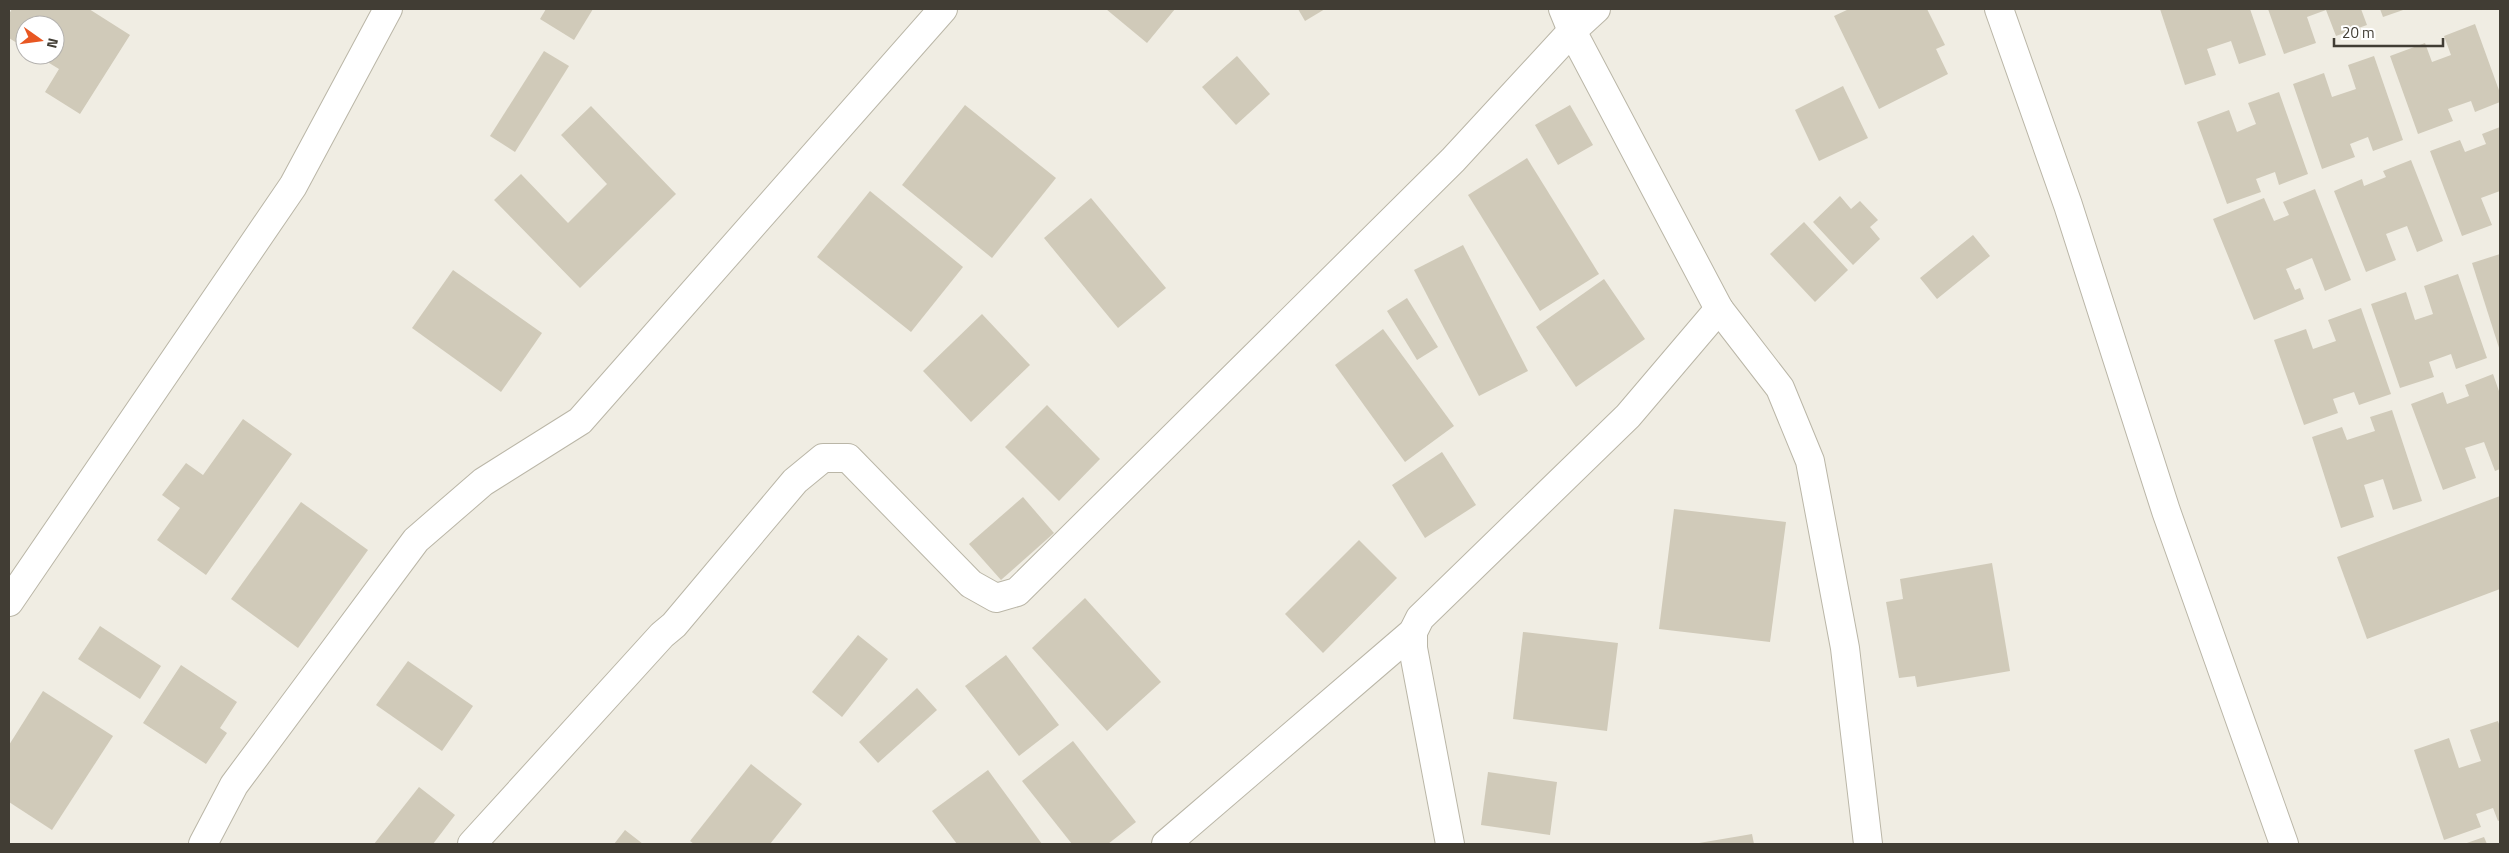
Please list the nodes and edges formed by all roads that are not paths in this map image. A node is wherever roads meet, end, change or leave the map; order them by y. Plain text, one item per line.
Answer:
1 (388, 9) edge
2 (943, 9) edge
3 (1596, 9) edge
4 (1999, 9) edge
5 (1568, 20) edge
6 (1719, 309) junction
7 (9, 602) edge
8 (1413, 632) junction
9 (203, 844) edge
10 (472, 844) edge
11 (1166, 844) edge
12 (1450, 844) edge
13 (1868, 844) edge
14 (2284, 844) edge

1 - 7 street
2 - 9 street
3 - 5 street
4 - 14 street
5 - 6 street
5 - 10 street
6 - 8 street
6 - 13 street
8 - 11 street
8 - 12 street

